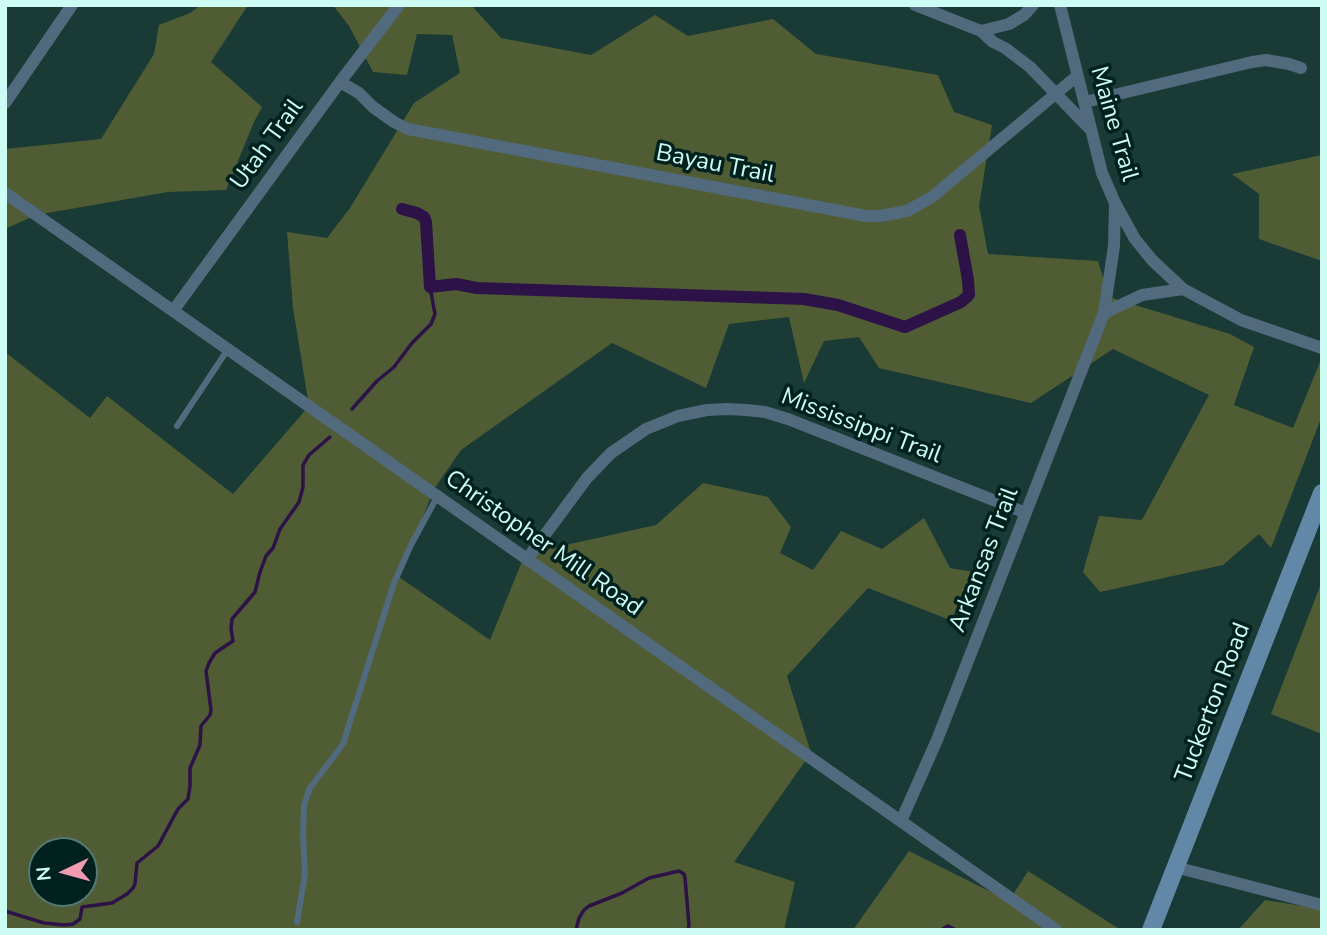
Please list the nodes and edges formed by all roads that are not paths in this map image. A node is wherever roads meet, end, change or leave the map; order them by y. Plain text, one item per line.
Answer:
1 (72, 5) edge
2 (399, 5) edge
3 (915, 5) edge
4 (1033, 5) edge
5 (1060, 5) edge
6 (981, 31) junction
7 (1301, 68) dead end
8 (1077, 76) junction
9 (340, 82) junction
10 (1056, 93) junction
11 (1085, 102) junction
12 (5, 103) edge
13 (1090, 129) junction
14 (5, 193) edge
15 (1115, 203) junction
16 (1183, 289) junction
17 (173, 311) junction
18 (1104, 313) junction
19 (1322, 348) edge
20 (228, 349) junction
21 (177, 426) dead end
22 (1322, 493) edge
23 (438, 496) junction
24 (1026, 513) junction
25 (527, 559) junction
26 (901, 821) junction
27 (1175, 867) junction
28 (1322, 905) edge
29 (297, 922) dead end
30 (1056, 930) edge
31 (1151, 930) edge

1 - 12 street
2 - 9 street, Utah Trail
3 - 6 street
4 - 6 street
5 - 8 street, Maine Trail
6 - 10 street
7 - 11 street
8 - 10 street
8 - 11 street, Maine Trail
9 - 10 street, Bayau Trail
9 - 17 street, Utah Trail
10 - 13 street
11 - 13 street, Maine Trail
13 - 15 street, Maine Trail
14 - 17 street, Christopher Mill Road
15 - 16 street, Maine Trail
15 - 18 street, Arkansas Trail
16 - 18 street
16 - 19 street, Maine Trail
17 - 20 street, Christopher Mill Road
18 - 24 street, Arkansas Trail
20 - 21 lane
20 - 23 street, Christopher Mill Road
22 - 27 main road, Tuckerton Road
23 - 25 street, Christopher Mill Road
23 - 29 lane
24 - 25 street, Mississippi Trail
24 - 26 street, Arkansas Trail
25 - 26 street, Christopher Mill Road
26 - 30 street, Christopher Mill Road
27 - 28 street
27 - 31 main road, Tuckerton Road

